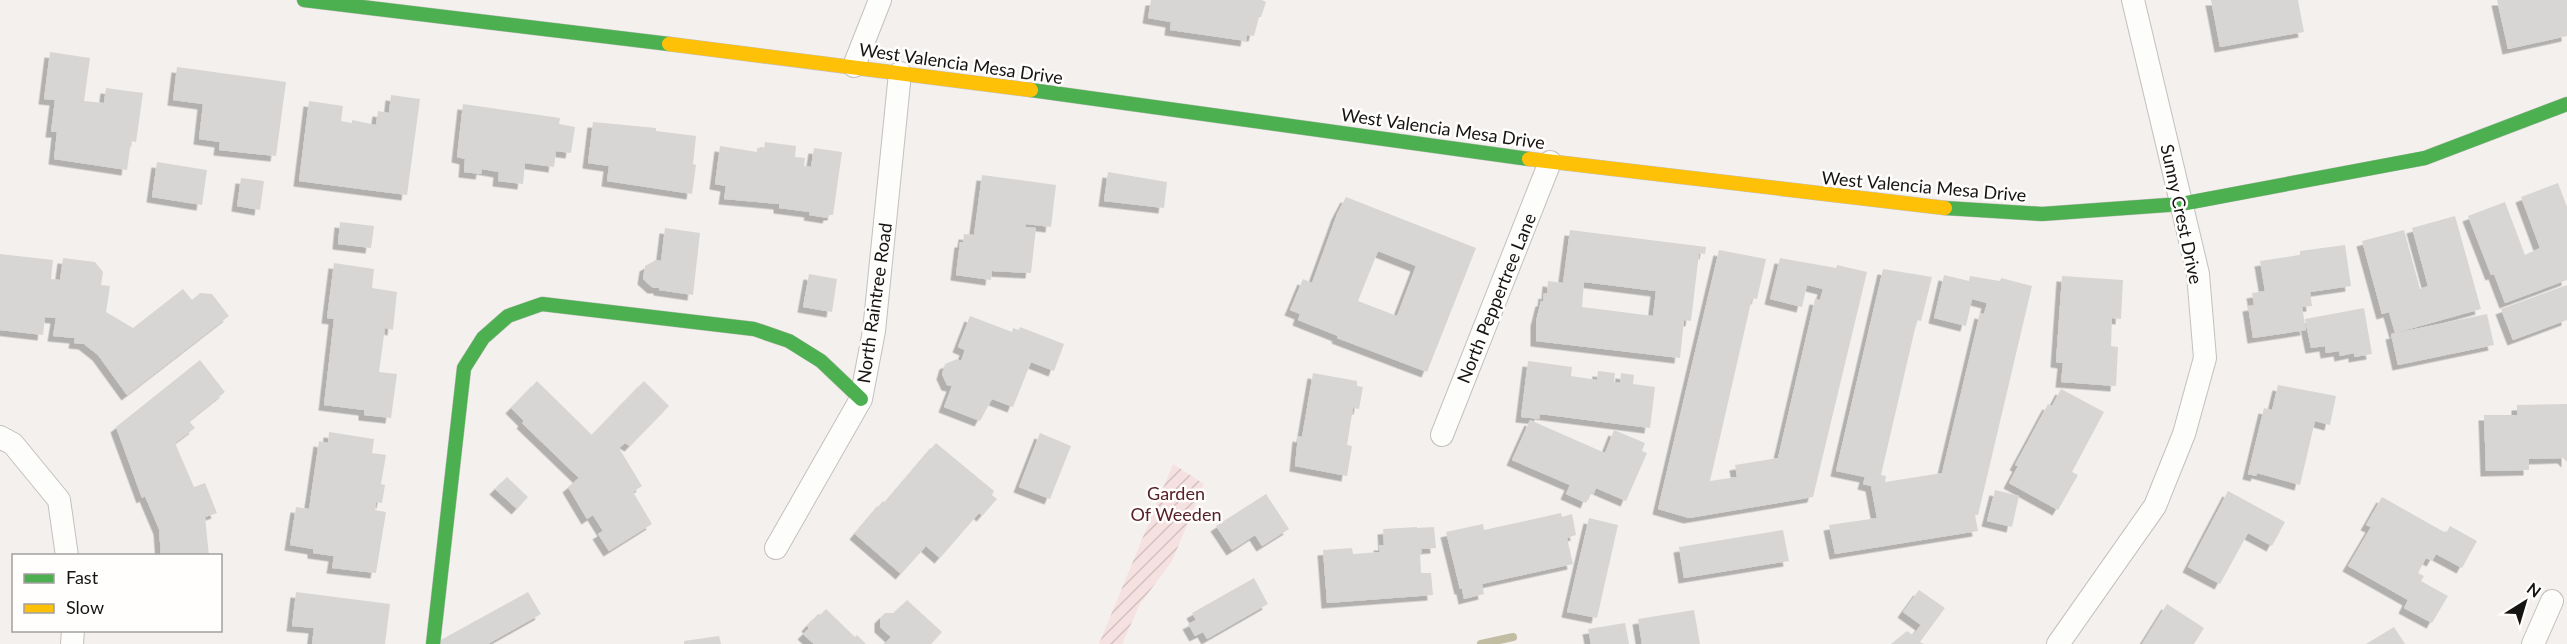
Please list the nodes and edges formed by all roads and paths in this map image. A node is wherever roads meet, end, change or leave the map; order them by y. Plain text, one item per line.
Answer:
1 (304, 0) edge
2 (880, 0) edge
3 (2133, 0) edge
4 (854, 66) junction
5 (900, 73) junction
6 (2567, 104) edge
7 (1550, 162) junction
8 (2181, 204) junction
9 (861, 399) junction
10 (1442, 435) dead end
11 (0, 437) edge
12 (776, 548) dead end
13 (67, 554) edge
14 (2552, 601) dead end
15 (433, 644) edge
16 (2058, 644) edge
17 (2533, 644) edge

1 - 4 street, West Valencia Mesa Drive
2 - 4 street
3 - 8 street, Sunny Crest Drive
4 - 5 street, West Valencia Mesa Drive
5 - 7 street, West Valencia Mesa Drive
5 - 9 street, North Raintree Road
6 - 8 street, West Valencia Mesa Drive
7 - 8 street, West Valencia Mesa Drive
7 - 10 street, North Peppertree Lane
8 - 16 street, Sunny Crest Drive
9 - 12 street, North Raintree Road
9 - 15 street
11 - 13 street
14 - 17 street

